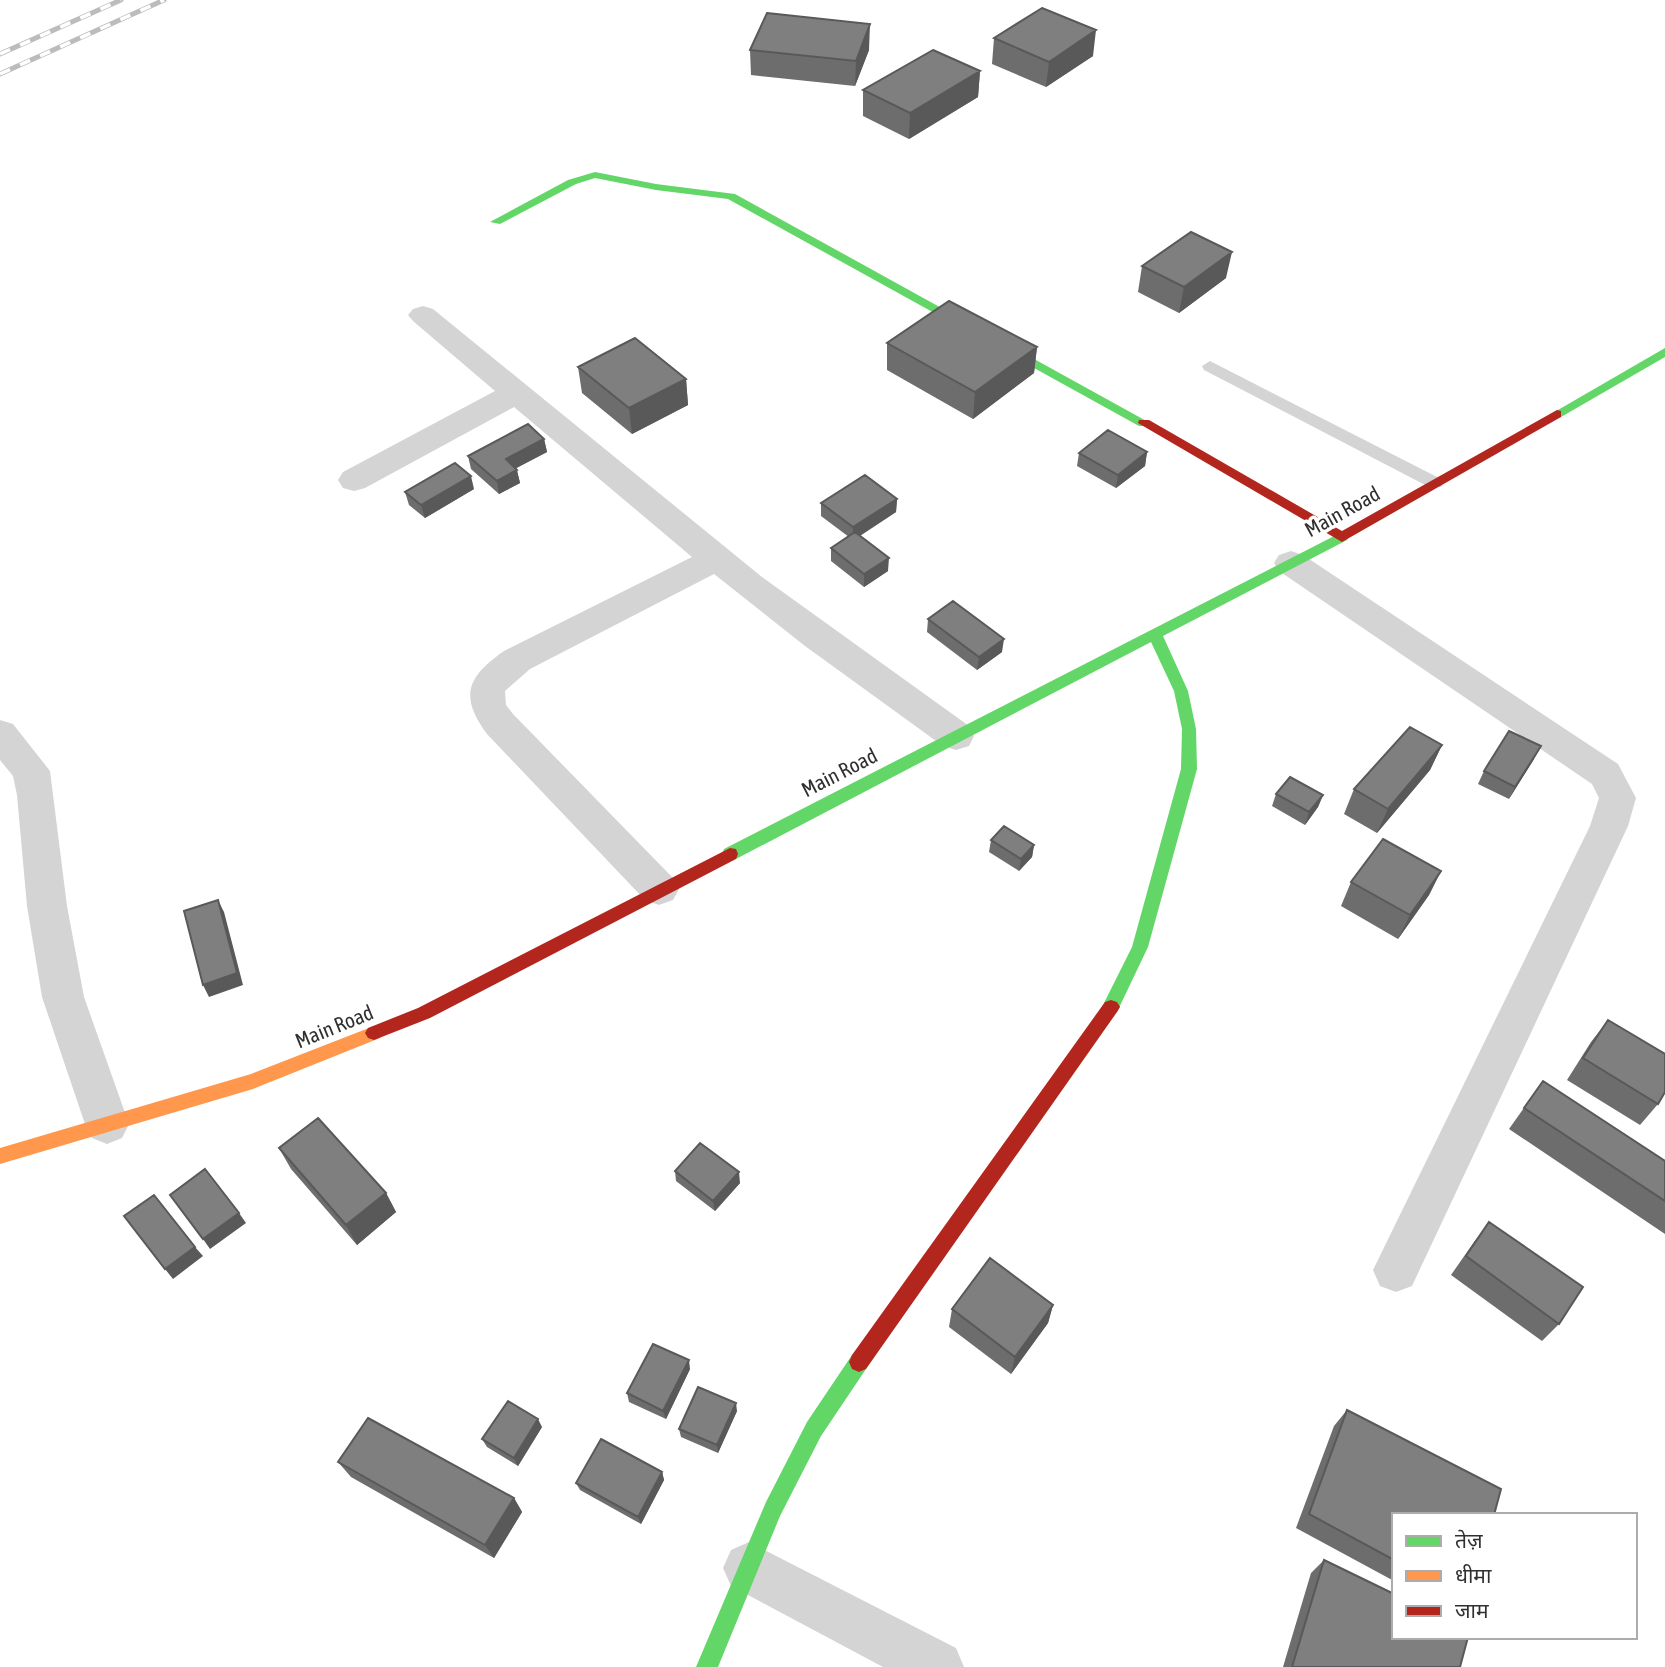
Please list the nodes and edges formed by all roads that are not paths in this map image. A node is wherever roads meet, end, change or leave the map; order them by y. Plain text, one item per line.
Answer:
1 (496, 222) dead end
2 (423, 316) dead end
3 (1665, 352) edge
4 (1210, 366) dead end
5 (516, 393) junction
6 (354, 480) dead end
7 (1435, 483) junction
8 (1341, 537) junction
9 (715, 560) junction
10 (1291, 563) junction
11 (1154, 633) junction
12 (0, 734) edge
13 (956, 736) junction
14 (659, 889) junction
15 (107, 1124) junction
16 (0, 1156) edge
17 (1396, 1270) dead end
18 (749, 1568) junction
19 (707, 1667) edge
20 (937, 1667) edge

1 - 8 street
2 - 5 street
3 - 7 street, Main Road
4 - 7 lane
5 - 6 street
5 - 9 street
7 - 8 street, Main Road
8 - 10 street, Main Road
9 - 13 street
9 - 14 street
10 - 11 street, Main Road
10 - 17 street
11 - 13 street, Main Road
11 - 18 street
12 - 15 street
13 - 14 street, Main Road
14 - 15 street, Main Road
15 - 16 street, Main Road
18 - 19 street
18 - 20 street

